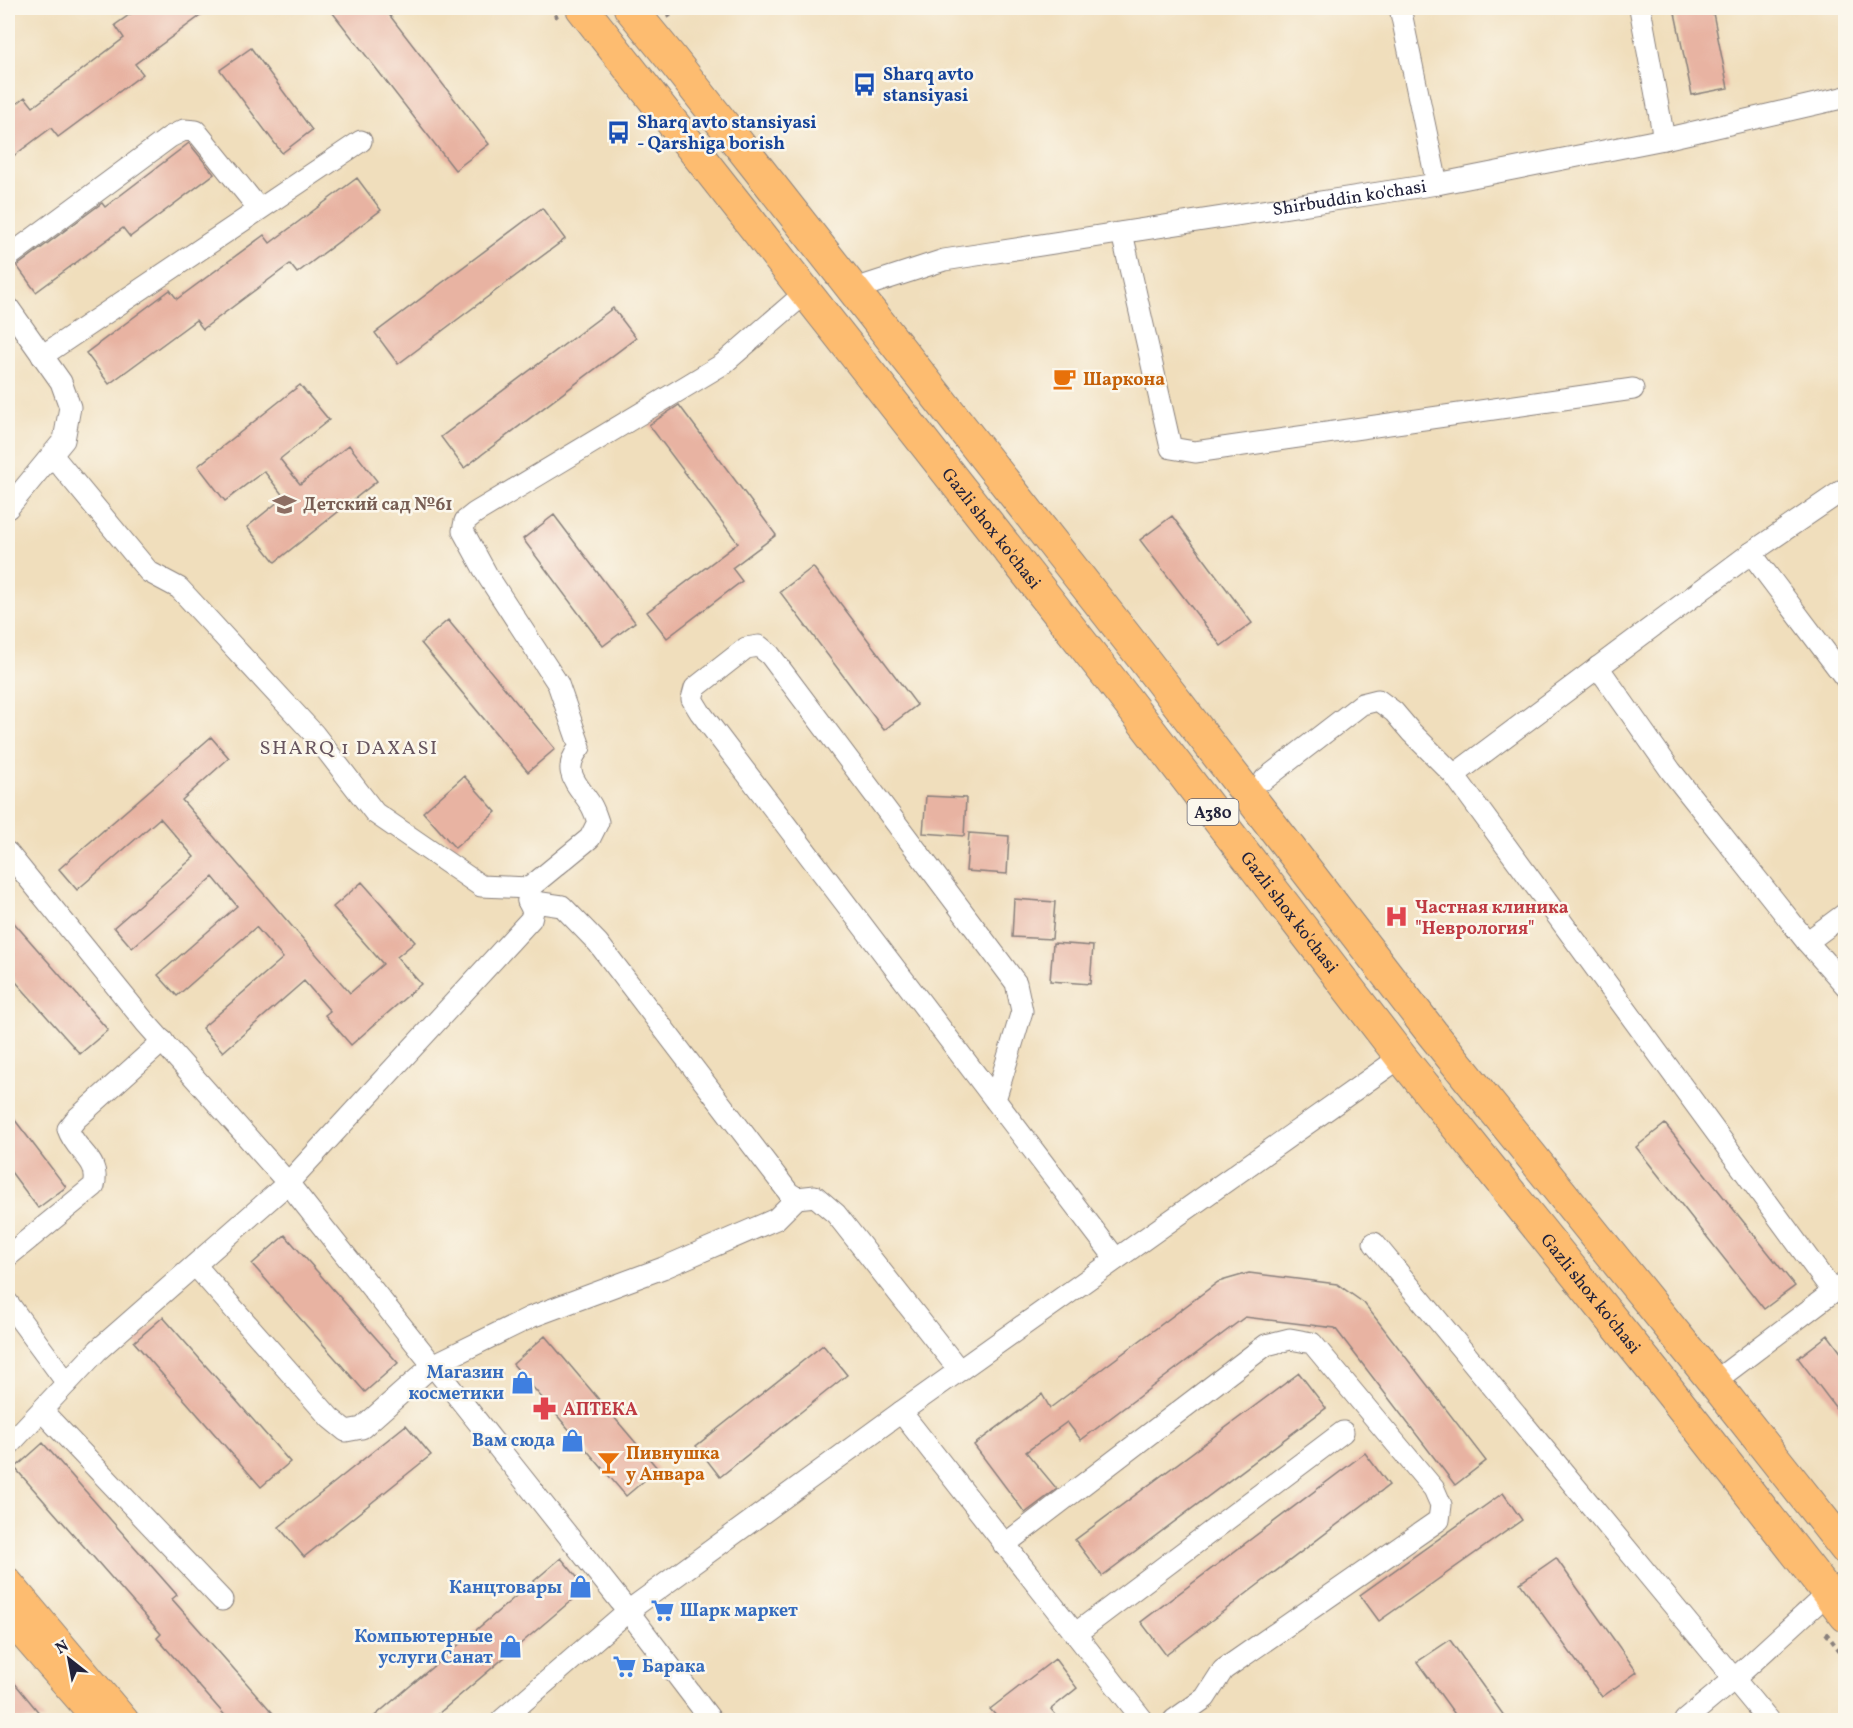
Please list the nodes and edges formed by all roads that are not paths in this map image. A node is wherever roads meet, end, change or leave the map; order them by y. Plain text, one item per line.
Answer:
1 (582, 8) edge
2 (630, 8) edge
3 (1400, 8) edge
4 (1640, 8) edge
5 (1845, 97) edge
6 (1664, 139) junction
7 (361, 141) dead end
8 (1437, 184) junction
9 (259, 209) junction
10 (1122, 233) junction
11 (8, 257) edge
12 (852, 290) junction
13 (805, 293) junction
14 (8, 307) edge
15 (42, 356) junction
16 (1633, 389) dead end
17 (52, 455) junction
18 (1845, 488) edge
19 (8, 508) edge
20 (1750, 553) junction
21 (1598, 667) junction
22 (1845, 679) edge
23 (1454, 775) junction
24 (1265, 779) dead end
25 (8, 853) edge
26 (528, 895) junction
27 (1845, 913) edge
28 (1807, 942) junction
29 (1845, 986) edge
30 (163, 1041) junction
31 (1401, 1057) junction
32 (995, 1100) junction
33 (288, 1183) junction
34 (797, 1198) junction
35 (1374, 1244) dead end
36 (8, 1256) edge
37 (1116, 1259) junction
38 (195, 1265) junction
39 (1839, 1287) edge
40 (8, 1303) edge
41 (433, 1365) junction
42 (959, 1370) junction
43 (1714, 1382) junction
44 (67, 1383) junction
45 (42, 1411) junction
46 (901, 1412) junction
47 (1343, 1432) dead end
48 (8, 1442) edge
49 (1004, 1545) junction
50 (1845, 1549) edge
51 (8, 1581) edge
52 (222, 1600) dead end
53 (1837, 1604) edge
54 (628, 1611) junction
55 (8, 1618) edge
56 (1075, 1634) junction
57 (1733, 1680) junction
58 (96, 1720) edge
59 (125, 1720) edge
60 (502, 1720) edge
61 (711, 1720) edge
62 (1143, 1720) edge
63 (1174, 1720) edge
64 (1685, 1720) edge
65 (1768, 1720) edge

1 - 13 highway, Gazli shox ko'chasi / A380
2 - 12 highway, Gazli shox ko'chasi / A380
3 - 8 street
4 - 6 street
5 - 6 street, Shirbuddin ko'chasi
6 - 8 street, Shirbuddin ko'chasi
7 - 9 street
8 - 10 street, Shirbuddin ko'chasi
9 - 11 street
9 - 15 street
10 - 12 street, Shirbuddin ko'chasi
10 - 16 street
12 - 43 highway, Gazli shox ko'chasi / A380
13 - 26 street
13 - 31 highway, Gazli shox ko'chasi / A380
14 - 15 street
15 - 17 street
17 - 19 street
17 - 26 street
18 - 20 street
20 - 21 street
20 - 22 street
21 - 23 street
21 - 28 street
23 - 24 street
23 - 39 street
25 - 30 street
26 - 33 street
26 - 34 street
27 - 28 street
28 - 29 street
30 - 33 street
30 - 36 street
31 - 37 street
31 - 53 highway, Gazli shox ko'chasi / A380
32 - 32 street
32 - 37 street
33 - 38 street
33 - 41 street
34 - 41 street
34 - 42 street
35 - 57 street
37 - 42 street
38 - 41 street
38 - 44 street
39 - 43 street
40 - 44 street
41 - 54 street
42 - 46 street
43 - 50 highway, Gazli shox ko'chasi / A380
44 - 45 street
45 - 48 street
45 - 52 street
46 - 49 street
46 - 54 street
47 - 56 street
49 - 56 street
49 - 63 street
51 - 59 main road
53 - 57 street
54 - 60 street
54 - 61 street
55 - 58 main road
56 - 62 street
57 - 64 street
57 - 65 street

